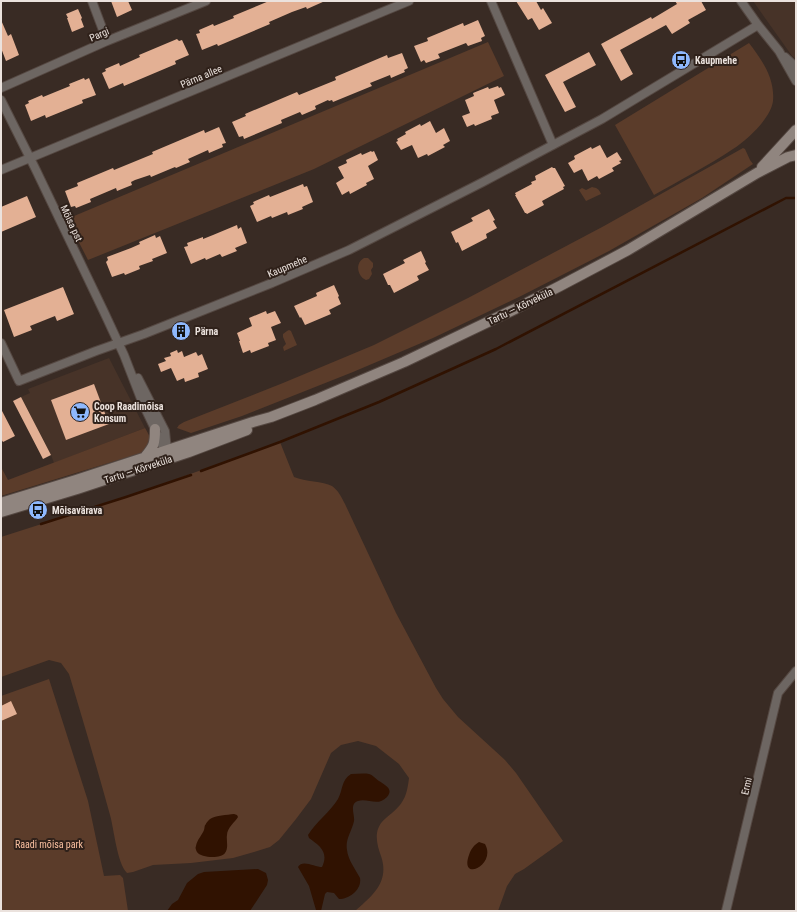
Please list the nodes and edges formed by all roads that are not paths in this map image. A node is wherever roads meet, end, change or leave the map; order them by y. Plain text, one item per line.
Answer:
1 (92, 1) edge
2 (206, 1) edge
3 (410, 1) edge
4 (491, 1) edge
5 (741, 1) edge
6 (758, 25) junction
7 (107, 41) junction
8 (779, 51) junction
9 (796, 67) edge
10 (796, 81) edge
11 (1, 88) edge
12 (1, 100) edge
13 (796, 130) edge
14 (553, 145) junction
15 (796, 155) edge
16 (30, 158) junction
17 (1, 170) edge
18 (757, 173) junction
19 (1, 343) edge
20 (118, 343) junction
21 (124, 356) junction
22 (155, 430) junction
23 (168, 454) junction
24 (145, 457) junction
25 (1, 502) edge
26 (1, 512) edge
27 (796, 671) edge
28 (726, 911) edge

1 - 7 street
2 - 7 street, Pargi
3 - 16 street, Pärna allee
4 - 14 street
5 - 6 street
6 - 8 street
6 - 14 street, Kaupmehe
7 - 11 street, Pargi
8 - 9 street
8 - 10 street
12 - 16 street, Mõisa pst
13 - 18 main road, Tartu — Kõrveküla
14 - 20 street, Kaupmehe
15 - 18 main road, Tartu — Kõrveküla
16 - 17 street, Pärna allee
16 - 20 street, Mõisa pst
18 - 23 main road, Tartu — Kõrveküla
19 - 20 street, Kaupmehe
20 - 21 street, Mõisa pst
21 - 22 street, Mõisa pst
21 - 23 street, Mõisa pst
22 - 23 street, Mõisa pst
22 - 24 main road
23 - 24 main road, Tartu — Kõrveküla
23 - 26 main road, Tartu — Kõrveküla
24 - 25 main road, Tartu — Kõrveküla
27 - 28 street, Ermi

